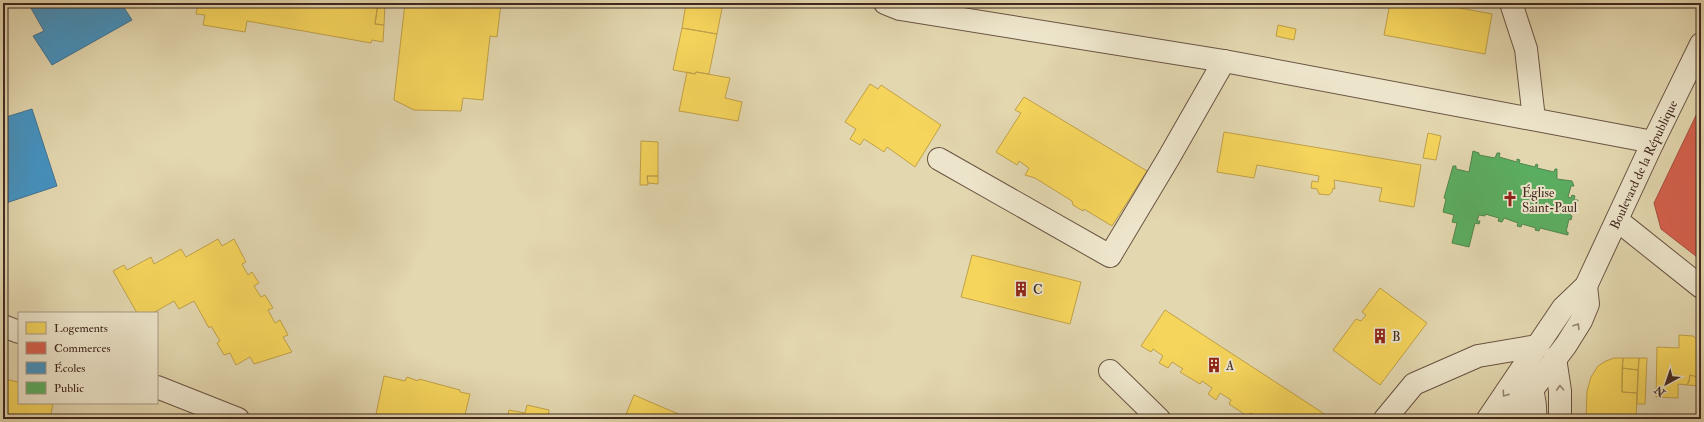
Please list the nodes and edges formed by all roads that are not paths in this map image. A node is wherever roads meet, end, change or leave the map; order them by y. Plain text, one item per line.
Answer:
1 (885, 3) edge
2 (1511, 3) edge
3 (1701, 44) edge
4 (1224, 61) junction
5 (1534, 120) junction
6 (1653, 142) junction
7 (939, 160) dead end
8 (1617, 220) junction
9 (1586, 286) junction
10 (1701, 288) edge
11 (3, 326) edge
12 (18, 332) edge
13 (1537, 346) junction
14 (1507, 351) junction
15 (1555, 358) junction
16 (1523, 368) junction
17 (1110, 371) dead end
18 (158, 387) edge
19 (1532, 389) junction
20 (238, 419) edge
21 (1159, 419) edge
22 (1385, 419) edge
23 (1488, 419) edge
24 (1510, 419) edge
25 (1535, 419) edge
26 (1560, 419) edge

1 - 4 street
2 - 5 street
3 - 6 street, Boulevard de la République
4 - 5 street
4 - 7 street
5 - 6 street
6 - 8 street, Boulevard de la République
8 - 9 street, Boulevard de la République
8 - 10 street
9 - 13 street, Boulevard de la République
15 -> 9 street, Boulevard de la République
11 - 12 street
13 - 14 street
13 - 15 street
13 - 16 street, Boulevard de la République
14 - 16 street
14 - 22 street
15 - 19 street, Boulevard de la République
26 -> 15 street
16 - 19 street
16 -> 23 street, Boulevard de la République
17 - 21 street
18 - 20 street
19 - 24 street, Boulevard de la République
19 - 25 street

